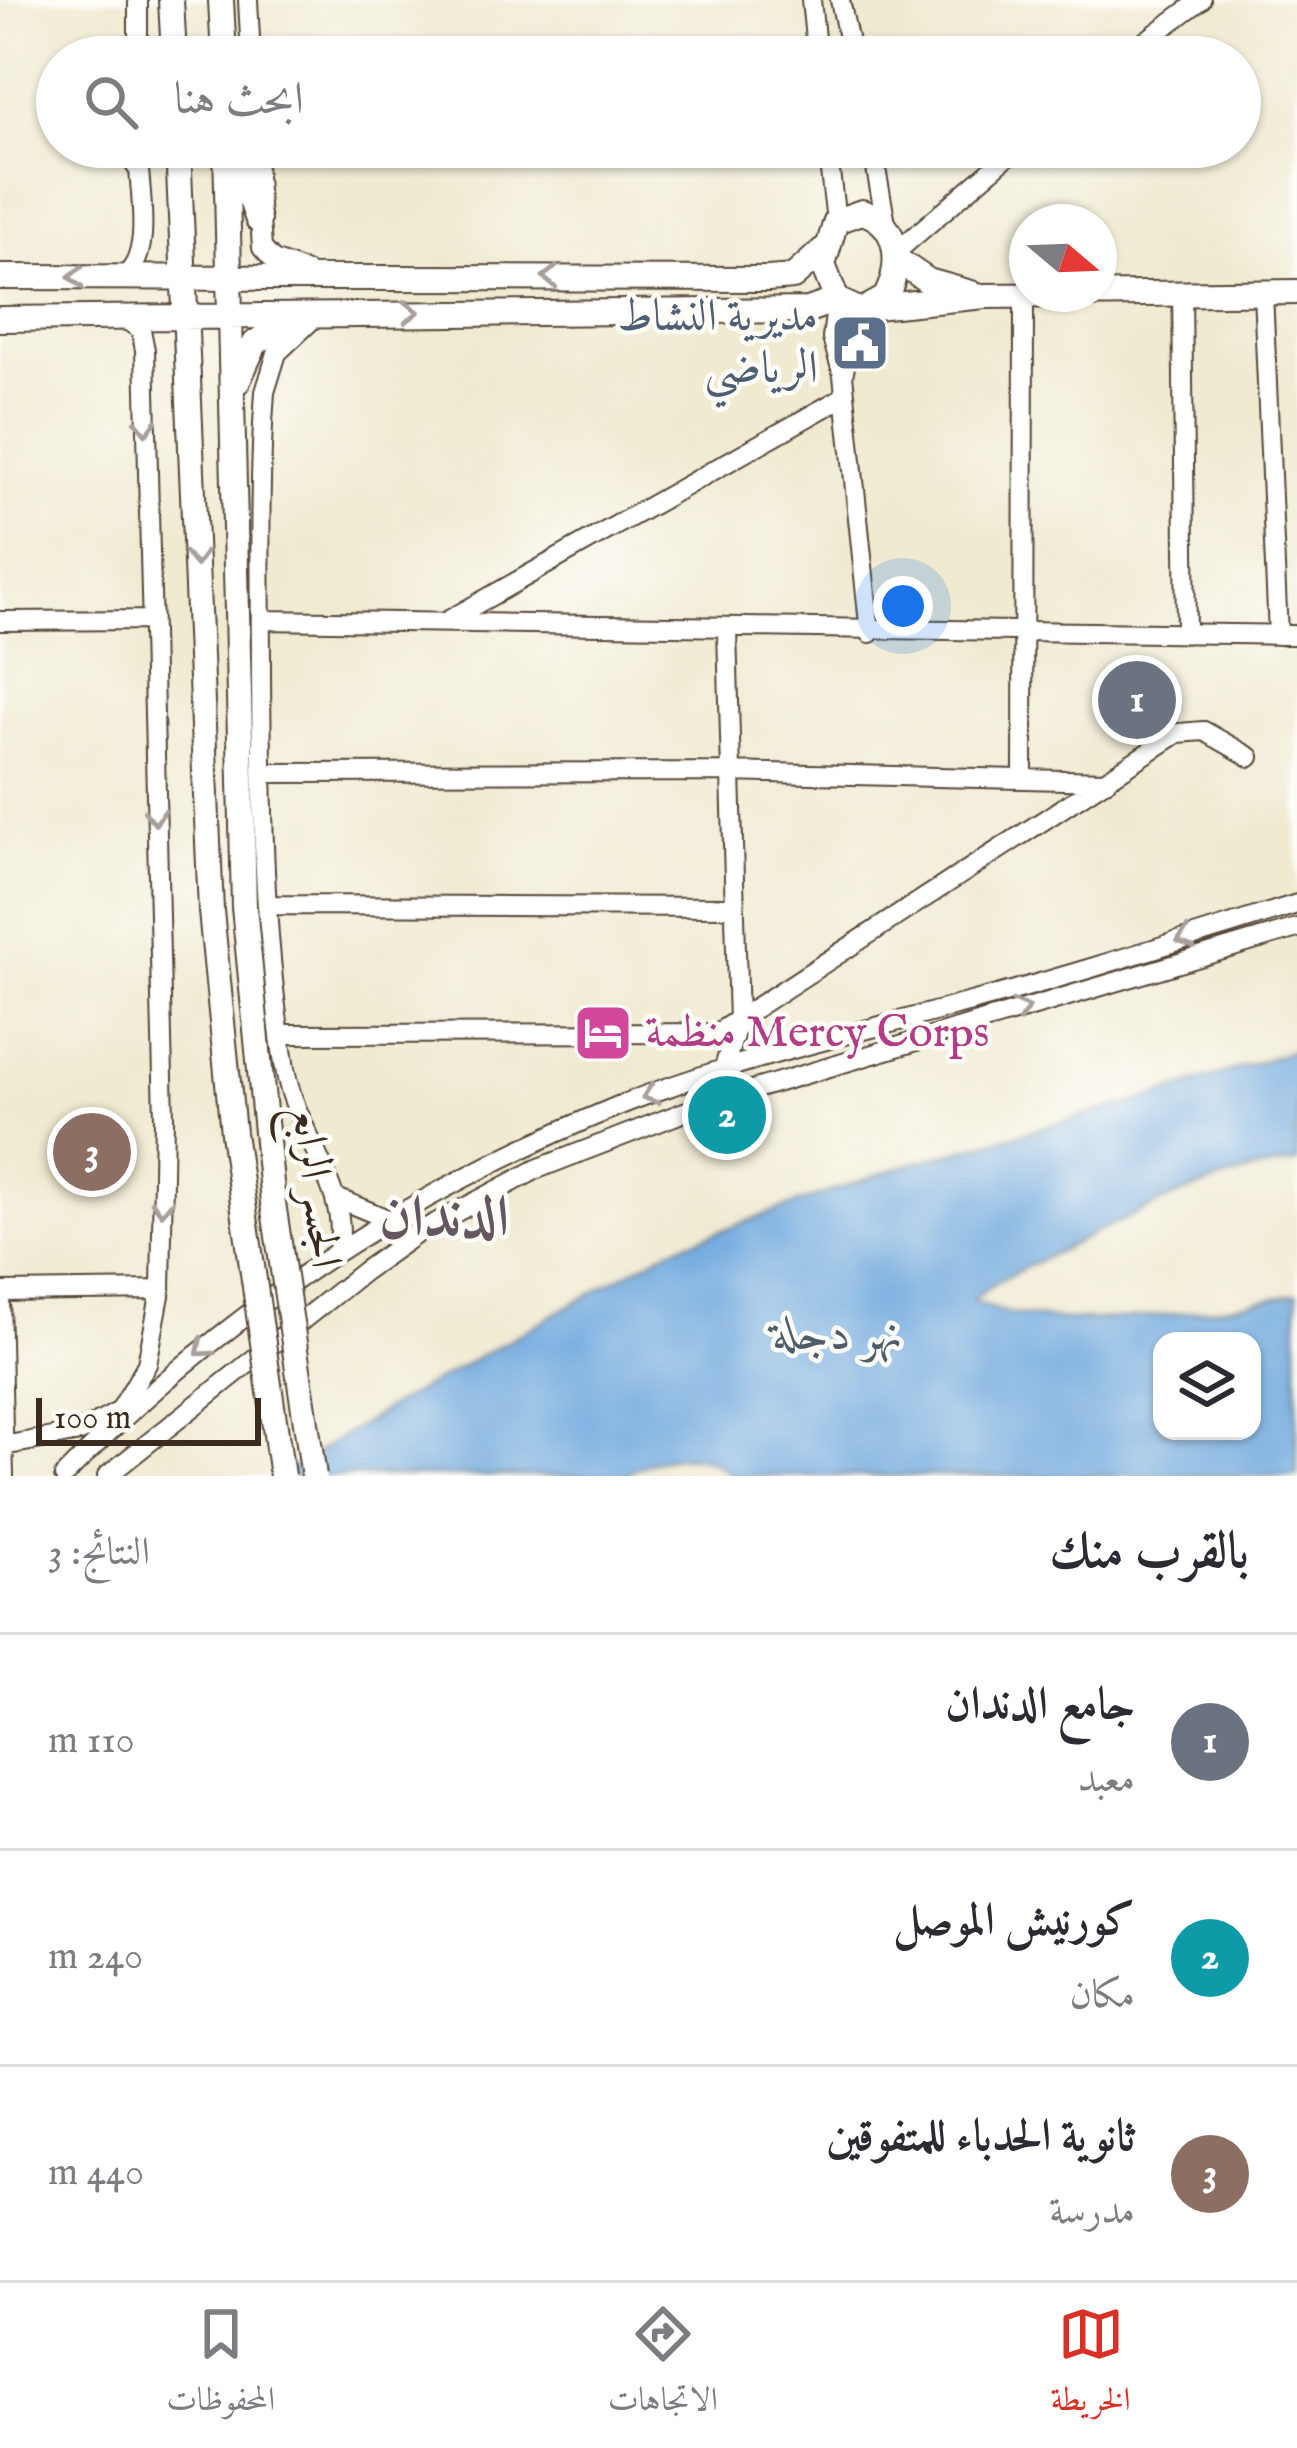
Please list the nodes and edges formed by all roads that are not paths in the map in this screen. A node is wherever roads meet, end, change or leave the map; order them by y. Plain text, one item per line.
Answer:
1 (138, 0) edge
2 (171, 0) edge
3 (248, 0) edge
4 (811, 0) edge
5 (840, 0) edge
6 (1202, 0) edge
7 (221, 1) edge
8 (138, 36) edge
9 (173, 36) edge
10 (223, 36) edge
11 (250, 36) edge
12 (815, 36) edge
13 (848, 36) edge
14 (1153, 36) edge
15 (140, 168) edge
16 (179, 168) edge
17 (230, 168) edge
18 (238, 168) edge
19 (256, 168) edge
20 (830, 168) edge
21 (876, 168) edge
22 (991, 168) edge
23 (181, 207) junction
24 (258, 220) junction
25 (836, 221) junction
26 (893, 246) junction
27 (824, 250) junction
28 (316, 275) junction
29 (183, 276) junction
30 (232, 276) junction
31 (0, 277) edge
32 (123, 277) junction
33 (1182, 292) junction
34 (1263, 292) junction
35 (1297, 292) edge
36 (1117, 294) edge
37 (985, 296) junction
38 (1009, 297) edge
39 (837, 300) junction
40 (872, 308) junction
41 (1024, 312) edge
42 (310, 313) junction
43 (337, 313) junction
44 (233, 316) junction
45 (185, 317) junction
46 (0, 319) edge
47 (125, 319) junction
48 (188, 372) junction
49 (843, 375) junction
50 (845, 396) junction
51 (234, 407) junction
52 (150, 620) junction
53 (261, 620) junction
54 (0, 621) edge
55 (440, 624) junction
56 (727, 630) junction
57 (1025, 631) junction
58 (870, 633) junction
59 (1186, 634) junction
60 (1288, 635) edge
61 (1250, 757) dead end
62 (727, 772) junction
63 (262, 773) junction
64 (1023, 779) junction
65 (1106, 781) junction
66 (1297, 904) edge
67 (255, 906) junction
68 (733, 907) junction
69 (1297, 928) edge
70 (738, 1022) junction
71 (280, 1034) junction
72 (771, 1056) junction
73 (723, 1071) junction
74 (339, 1199) junction
75 (386, 1218) junction
76 (338, 1249) junction
77 (160, 1290) junction
78 (0, 1294) edge
79 (160, 1384) junction
80 (120, 1411) junction
81 (95, 1444) junction
82 (3, 1446) junction
83 (4, 1476) edge
84 (64, 1476) edge
85 (107, 1476) edge
86 (282, 1476) edge
87 (314, 1476) edge

1 - 8 street
2 - 9 main road
3 - 11 street
4 - 12 street
5 - 13 street
6 - 14 street
7 - 10 main road
15 - 32 street
16 - 23 main road, الجسر الرابع
17 - 30 main road, الجسر الرابع
18 - 24 main road
19 - 24 street
20 - 25 street
21 - 26 street
22 - 26 street
23 - 29 main road, الجسر الرابع
23 - 32 main road
24 - 28 street
25 - 26 main road
25 - 27 main road
26 - 37 main road
26 - 40 main road
27 -> 28 main road
27 - 39 main road
28 - 30 main road
29 - 30 main road
29 - 32 main road
29 - 45 main road, الجسر الرابع
30 - 44 main road, الجسر الرابع
32 -> 31 main road
33 - 34 main road
33 - 36 main road
33 - 59 street
34 - 35 main road
34 - 60 street
37 - 38 main road
37 - 40 main road
39 - 40 main road
43 -> 39 main road
39 - 49 street
40 - 49 street
41 - 57 street
42 - 43 main road
42 - 44 main road
42 - 51 main road
43 - 53 street
44 - 45 main road
44 - 51 main road, الجسر الرابع
45 - 47 main road
45 - 48 main road, الجسر الرابع
46 - 47 main road
47 - 48 main road
47 -> 52 street
48 -> 86 main road, الجسر الرابع, bridge
49 - 50 street
50 - 55 street
50 - 58 street
51 - 67 main road, الجسر الرابع
52 - 54 street
52 -> 77 street
53 - 55 street
53 - 63 street
55 - 56 street
56 - 58 street
56 - 62 street
57 - 58 street
57 - 59 street
57 - 64 street
59 - 60 street
61 - 65 street
62 - 63 street
62 - 64 street
62 - 68 street
63 - 67 street
64 - 65 street
65 - 70 street
66 -> 72 street
67 - 68 street
67 - 71 street
67 - 87 main road, الجسر الرابع, bridge
68 - 70 street
85 -> 69 street
70 - 71 street
70 - 72 street
70 - 73 street
71 - 74 street
72 - 73 street
73 -> 75 street
74 - 75 street
74 - 76 street
75 - 76 street
76 -> 79 street
77 - 78 street
77 - 80 street
78 - 82 street
79 - 80 street
79 - 81 street
80 - 81 street
80 - 82 street
81 - 84 street
82 - 83 street

